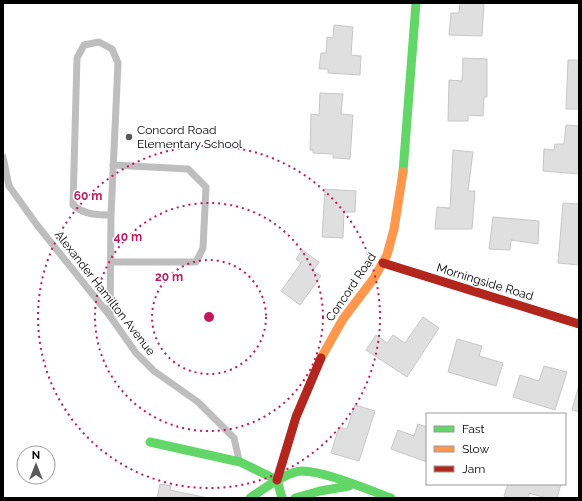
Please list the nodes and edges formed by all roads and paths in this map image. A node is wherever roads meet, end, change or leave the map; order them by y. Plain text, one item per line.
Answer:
1 (416, 3) edge
2 (3, 157) edge
3 (113, 166) junction
4 (111, 215) junction
5 (111, 262) junction
6 (383, 263) junction
7 (110, 316) junction
8 (579, 324) edge
9 (150, 442) dead end
10 (240, 462) junction
11 (277, 480) junction
12 (352, 486) junction
13 (250, 498) edge
14 (282, 498) edge
15 (295, 498) edge
16 (392, 498) edge

1 - 6 street, Concord Road
2 - 7 lane, Alexander Hamilton Avenue
3 - 4 lane
3 - 4 lane
3 - 5 lane
4 - 5 lane
5 - 7 lane
6 - 8 street, Morningside Road
6 - 11 street, Concord Road
7 - 10 lane, Alexander Hamilton Avenue
9 - 10 street
10 - 11 street
11 - 12 street
11 - 13 street
11 - 14 street
12 - 15 street
12 - 16 street

